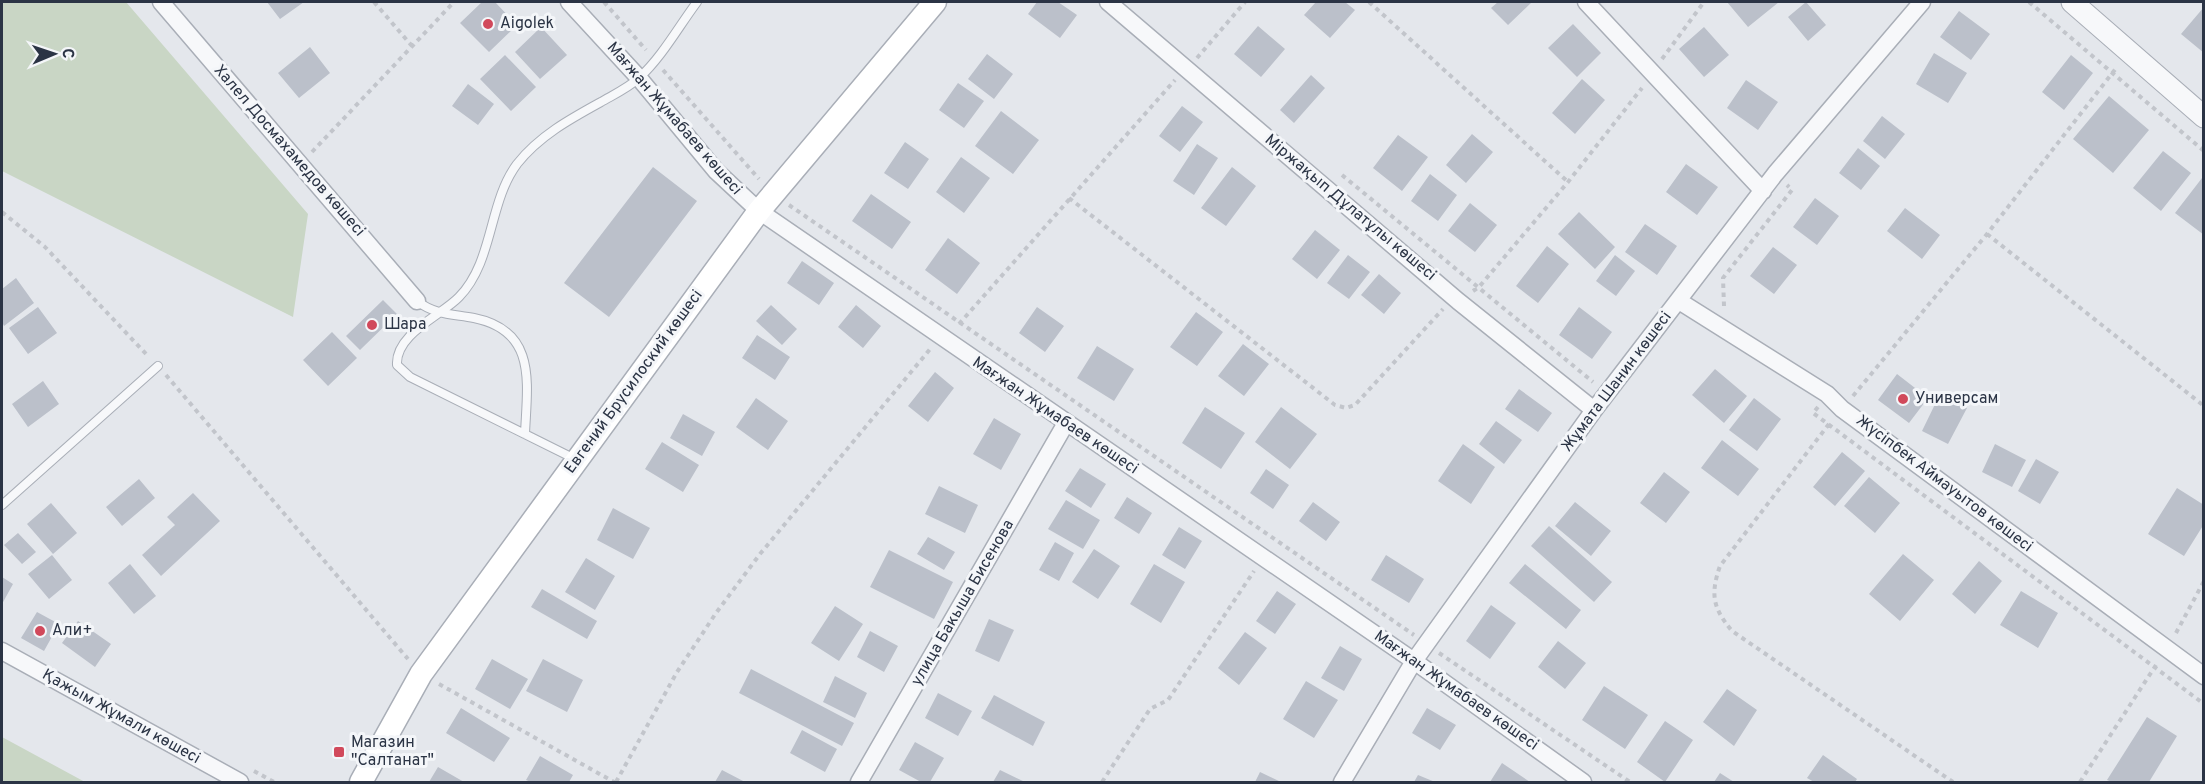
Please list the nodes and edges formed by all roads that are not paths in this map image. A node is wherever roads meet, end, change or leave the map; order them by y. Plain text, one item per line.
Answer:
1 (161, 2) edge
2 (569, 2) edge
3 (697, 2) edge
4 (935, 2) edge
5 (1108, 2) edge
6 (1586, 2) edge
7 (1922, 2) edge
8 (2072, 2) edge
9 (639, 78) junction
10 (2204, 117) edge
11 (1762, 191) junction
12 (766, 202) junction
13 (417, 301) joint
14 (1679, 301) junction
15 (436, 312) junction
16 (158, 366) road end
17 (1594, 410) junction
18 (1066, 423) junction
19 (525, 434) junction
20 (577, 460) junction
21 (2, 505) edge
22 (2, 651) edge
23 (1414, 661) junction
24 (2204, 676) edge
25 (240, 783) edge
26 (361, 783) edge
27 (860, 783) edge
28 (1341, 783) edge
29 (1584, 783) edge

1 - 13 street, Халел Досмахамедов көшесі
2 - 9 street, Мағжан Жұмабаев көшесі
3 - 9 lane
4 - 12 main road, Евгений Брусилоский көшесі
5 - 17 street, Міржақып Дұлатұлы көшесі
6 - 11 street
7 - 11 street, Жұмата Шанин көшесі
8 - 10 street
9 - 12 street, Мағжан Жұмабаев көшесі
9 - 15 lane
11 - 14 street, Жұмата Шанин көшесі
12 - 18 street, Мағжан Жұмабаев көшесі
12 - 20 main road, Евгений Брусилоский көшесі
13 - 15 lane
14 - 17 street, Жұмата Шанин көшесі
14 - 24 street, Жүсіпбек Аймауытов көшесі
15 - 19 lane
15 - 19 lane
16 - 21 lane
17 - 23 street, Жұмата Шанин көшесі
18 - 23 street, Мағжан Жұмабаев көшесі
18 - 27 street, улица Бакыша Бисенова
19 - 20 lane
20 - 26 main road, Евгений Брусилоский көшесі
22 - 25 street, Қажым Жұмали көшесі
23 - 28 street, Жұмата Шанин көшесі
23 - 29 street, Мағжан Жұмабаев көшесі

